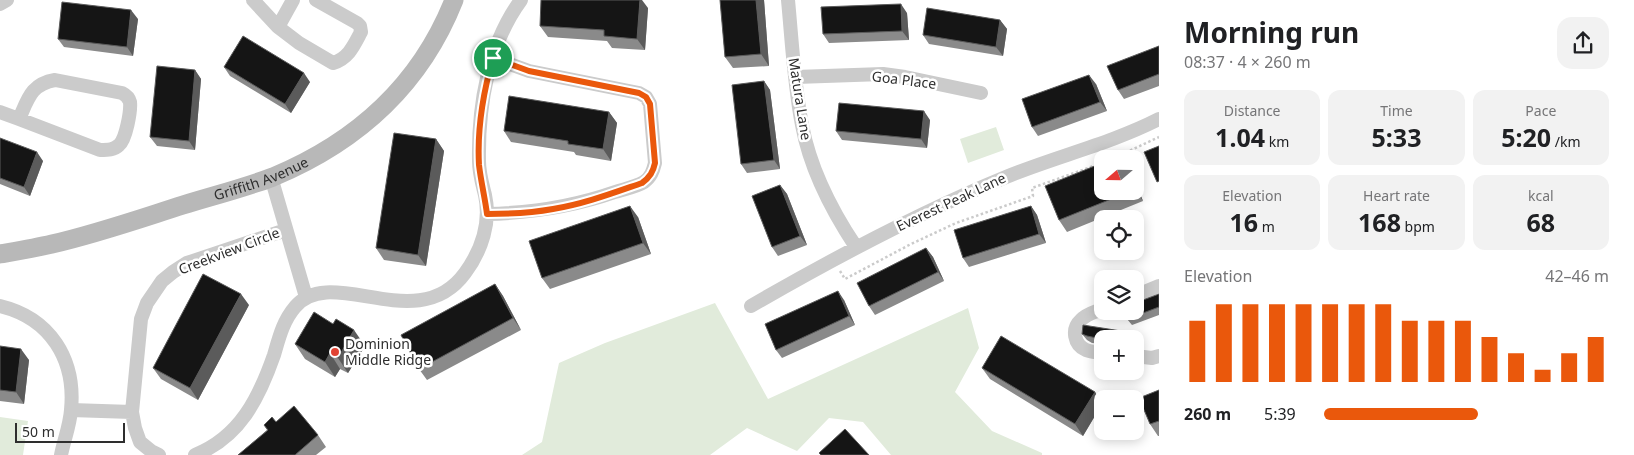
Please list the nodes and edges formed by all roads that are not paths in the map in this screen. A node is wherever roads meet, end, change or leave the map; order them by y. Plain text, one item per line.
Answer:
1 (7, 0) edge
2 (253, 0) edge
3 (293, 0) edge
4 (316, 0) edge
5 (454, 0) edge
6 (521, 0) edge
7 (788, 0) edge
8 (0, 4) edge
9 (278, 27) junction
10 (493, 58) junction
11 (796, 77) junction
12 (981, 93) dead end
13 (0, 112) edge
14 (19, 119) junction
15 (1159, 119) edge
16 (271, 177) junction
17 (487, 214) junction
18 (286, 230) junction
19 (856, 247) junction
20 (0, 254) edge
21 (1159, 286) edge
22 (1144, 292) edge
23 (306, 297) junction
24 (0, 306) edge
25 (751, 306) dead end
26 (1094, 312) edge
27 (1094, 351) edge
28 (1159, 356) edge
29 (1144, 357) edge
30 (71, 410) junction
31 (132, 412) junction
32 (61, 455) edge
33 (159, 455) edge
34 (195, 455) edge

1 - 8 street
2 - 9 street
3 - 9 street
4 - 9 street
5 - 16 street, Griffith Avenue
6 - 10 street
7 - 11 street, Matura Lane
10 - 17 street
10 - 17 street
11 - 12 street, Goa Place
11 - 19 street, Matura Lane
13 - 14 street
14 - 14 street
15 - 19 street, Everest Peak Lane
16 - 18 street
16 - 20 street, Griffith Avenue
17 - 23 street
18 - 23 street
18 - 31 street, Creekview Circle
19 - 25 street, Everest Peak Lane
21 - 22 street
23 - 34 street
24 - 30 street
26 - 27 street
28 - 29 street
30 - 31 street
30 - 32 street
31 - 33 street, Creekview Circle

